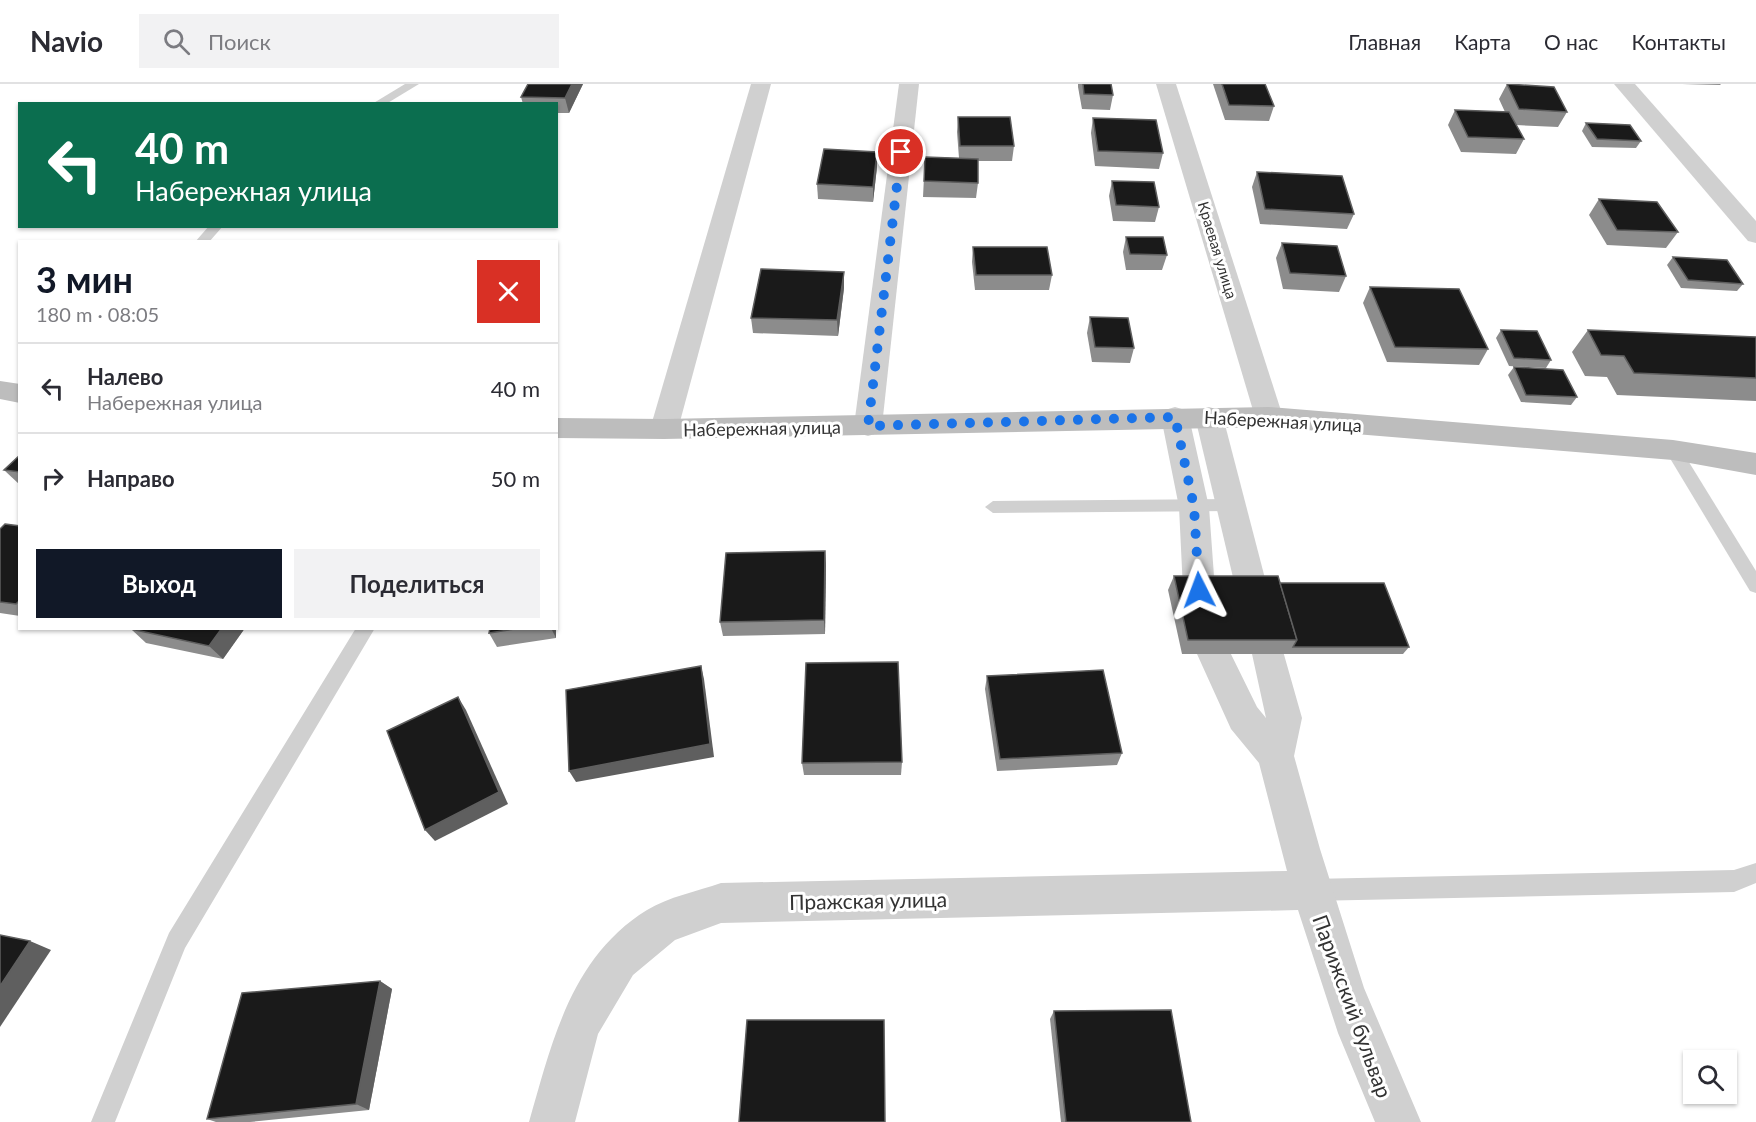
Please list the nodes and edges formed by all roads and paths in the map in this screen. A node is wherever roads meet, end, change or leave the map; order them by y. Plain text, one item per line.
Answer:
1 (413, 84) edge
2 (761, 84) edge
3 (909, 84) edge
4 (1166, 84) edge
5 (1624, 84) edge
6 (381, 102) edge
7 (215, 228) edge
8 (1756, 236) edge
9 (203, 240) edge
10 (0, 390) edge
11 (18, 394) edge
12 (1175, 417) junction
13 (1209, 417) junction
14 (1269, 417) junction
15 (868, 426) junction
16 (558, 428) edge
17 (664, 429) junction
18 (1673, 450) junction
19 (1756, 464) edge
20 (1233, 505) junction
21 (993, 507) dead end
22 (1194, 507) junction
23 (1756, 586) edge
24 (1199, 590) edge
25 (1252, 590) edge
26 (365, 630) edge
27 (1214, 654) edge
28 (1269, 654) edge
29 (1276, 756) junction
30 (1756, 873) edge
31 (1310, 890) junction
32 (103, 1122) edge
33 (552, 1122) edge
34 (1398, 1122) edge

1 - 6 lane
2 - 17 street
3 - 15 street
4 - 14 street, Краевая улица
5 - 8 street
7 - 9 lane
10 - 11 street
12 - 13 street, Набережная улица
12 - 15 street, Набережная улица
12 - 22 street
13 - 14 street, Набережная улица
13 - 20 street
14 - 18 street, Набережная улица
15 - 17 street, Набережная улица
16 - 17 street, Набережная улица
18 - 19 street, Набережная улица
18 - 23 lane
20 - 22 lane
20 - 25 street
21 - 22 lane
22 - 24 street
26 - 32 lane
27 - 29 street
28 - 29 street
29 - 31 street, Парижский бульвар
30 - 31 lane
31 - 33 street, Пражская улица
31 - 34 street, Парижский бульвар

